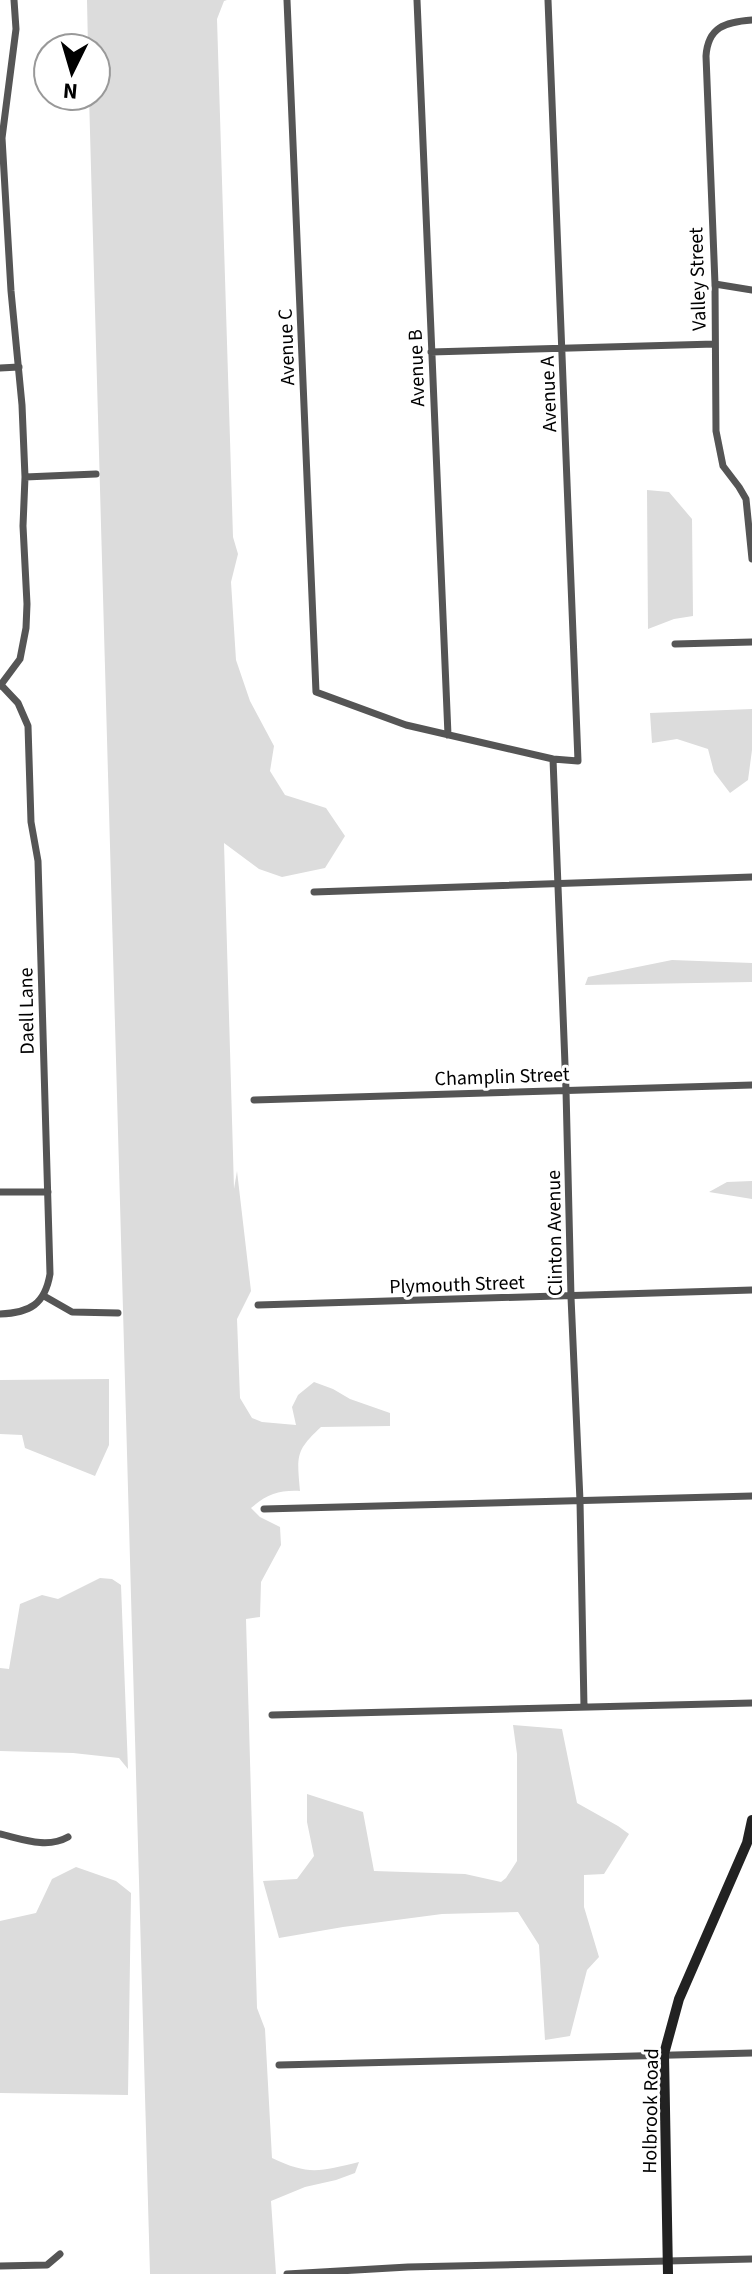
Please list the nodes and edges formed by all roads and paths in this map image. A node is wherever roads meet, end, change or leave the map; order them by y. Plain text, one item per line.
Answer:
1 (14, 0) edge
2 (287, 0) edge
3 (417, 0) edge
4 (548, 0) edge
5 (752, 20) edge
6 (715, 284) junction
7 (752, 290) edge
8 (715, 344) junction
9 (562, 347) junction
10 (431, 352) junction
11 (19, 367) junction
12 (0, 368) edge
13 (96, 474) dead end
14 (25, 477) junction
15 (752, 559) edge
16 (752, 642) edge
17 (675, 644) dead end
18 (1, 685) edge
19 (448, 735) junction
20 (553, 759) junction
21 (752, 877) edge
22 (559, 883) junction
23 (314, 892) dead end
24 (752, 1085) edge
25 (566, 1090) junction
26 (254, 1100) dead end
27 (0, 1192) edge
28 (48, 1192) junction
29 (752, 1290) edge
30 (44, 1296) junction
31 (571, 1297) junction
32 (258, 1305) dead end
33 (118, 1313) dead end
34 (0, 1314) edge
35 (752, 1496) edge
36 (580, 1501) junction
37 (264, 1509) dead end
38 (752, 1703) edge
39 (584, 1707) junction
40 (272, 1715) dead end
41 (752, 1820) edge
42 (0, 1834) edge
43 (68, 1837) dead end
44 (750, 1843) edge
45 (752, 2053) edge
46 (664, 2054) junction
47 (279, 2065) dead end
48 (60, 2254) dead end
49 (752, 2259) edge
50 (668, 2260) junction
51 (0, 2266) edge
52 (287, 2274) edge
53 (668, 2274) edge

1 - 11 street
2 - 19 street, Avenue C
3 - 10 street, Avenue B
4 - 9 street, Avenue A
5 - 6 street, Valley Street
6 - 7 street
6 - 8 street, Valley Street
8 - 9 street
8 - 15 street, Valley Street
9 - 10 street
9 - 20 street, Avenue A
10 - 19 street, Avenue B
11 - 12 street
11 - 14 street
13 - 14 street
14 - 18 street
16 - 17 street
18 - 28 street, Daell Lane
19 - 20 street
20 - 22 street, Clinton Avenue
21 - 22 street
22 - 23 street
22 - 25 street, Clinton Avenue
24 - 25 street, Champlin Street
25 - 26 street, Champlin Street
25 - 31 street, Clinton Avenue
27 - 28 street
28 - 30 street, Daell Lane
29 - 31 street, Plymouth Street
30 - 33 street
30 - 34 street
31 - 32 street, Plymouth Street
31 - 36 street, Clinton Avenue
35 - 36 street
36 - 37 street
36 - 39 street, Clinton Avenue
38 - 39 street
39 - 40 street
41 - 44 street, Holbrook Road
42 - 43 street
44 - 46 street, Holbrook Road
45 - 46 street
46 - 47 street
46 - 50 street, Holbrook Road
48 - 51 street
49 - 50 street
50 - 52 street
50 - 53 street, Holbrook Road

